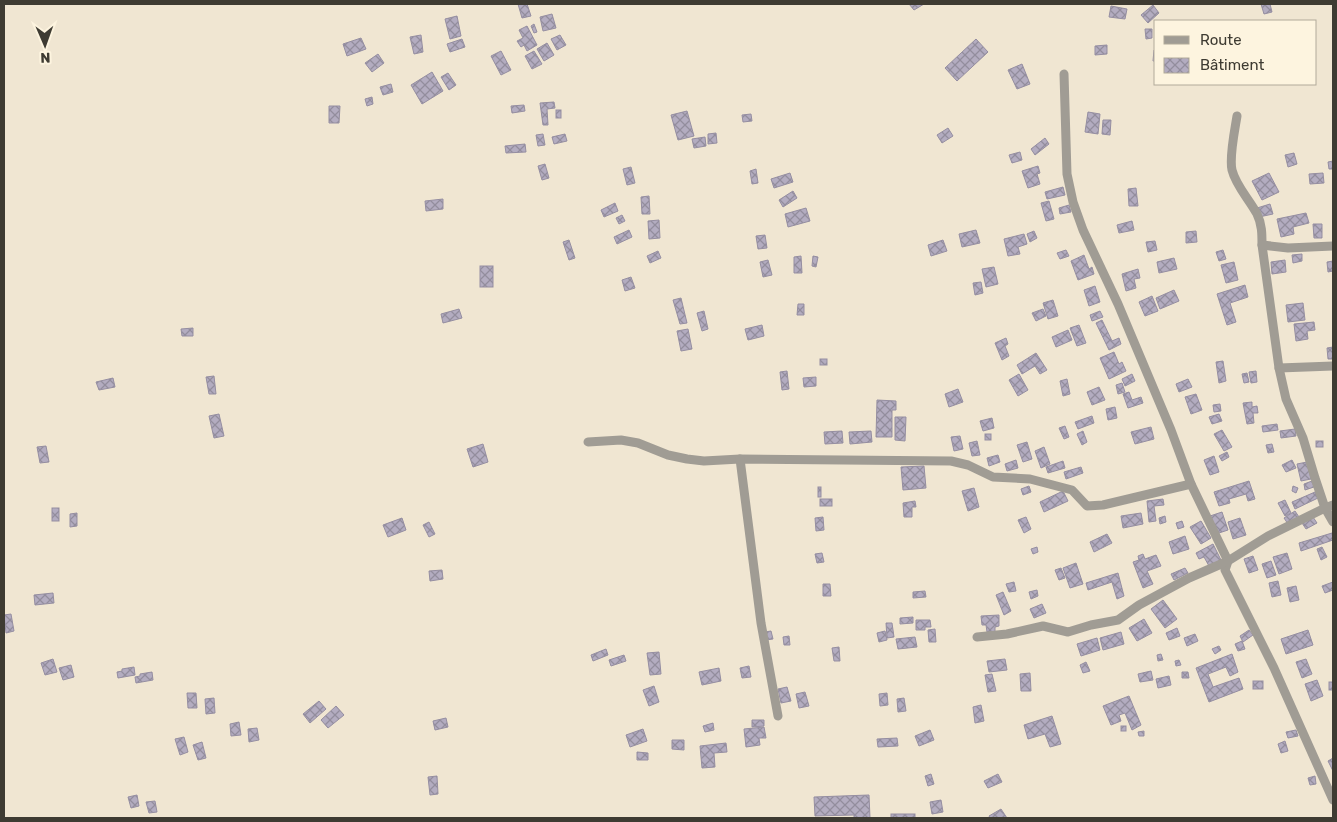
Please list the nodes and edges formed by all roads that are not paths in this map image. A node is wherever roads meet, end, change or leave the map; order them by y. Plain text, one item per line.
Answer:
1 (1064, 74) dead end
2 (1237, 116) dead end
3 (1262, 245) junction
4 (1333, 246) edge
5 (1333, 366) edge
6 (1279, 368) junction
7 (588, 442) dead end
8 (740, 459) junction
9 (1191, 484) junction
10 (1329, 506) edge
11 (1333, 522) edge
12 (1228, 561) junction
13 (977, 637) dead end
14 (778, 716) dead end
15 (1331, 787) edge
16 (1333, 800) edge

1 - 9 street
2 - 3 street
3 - 4 street
3 - 6 street
5 - 6 street
6 - 10 street
7 - 8 street
8 - 9 street
8 - 14 street
9 - 12 street
10 - 11 street
10 - 12 street
12 - 13 street
12 - 15 street
15 - 16 street

